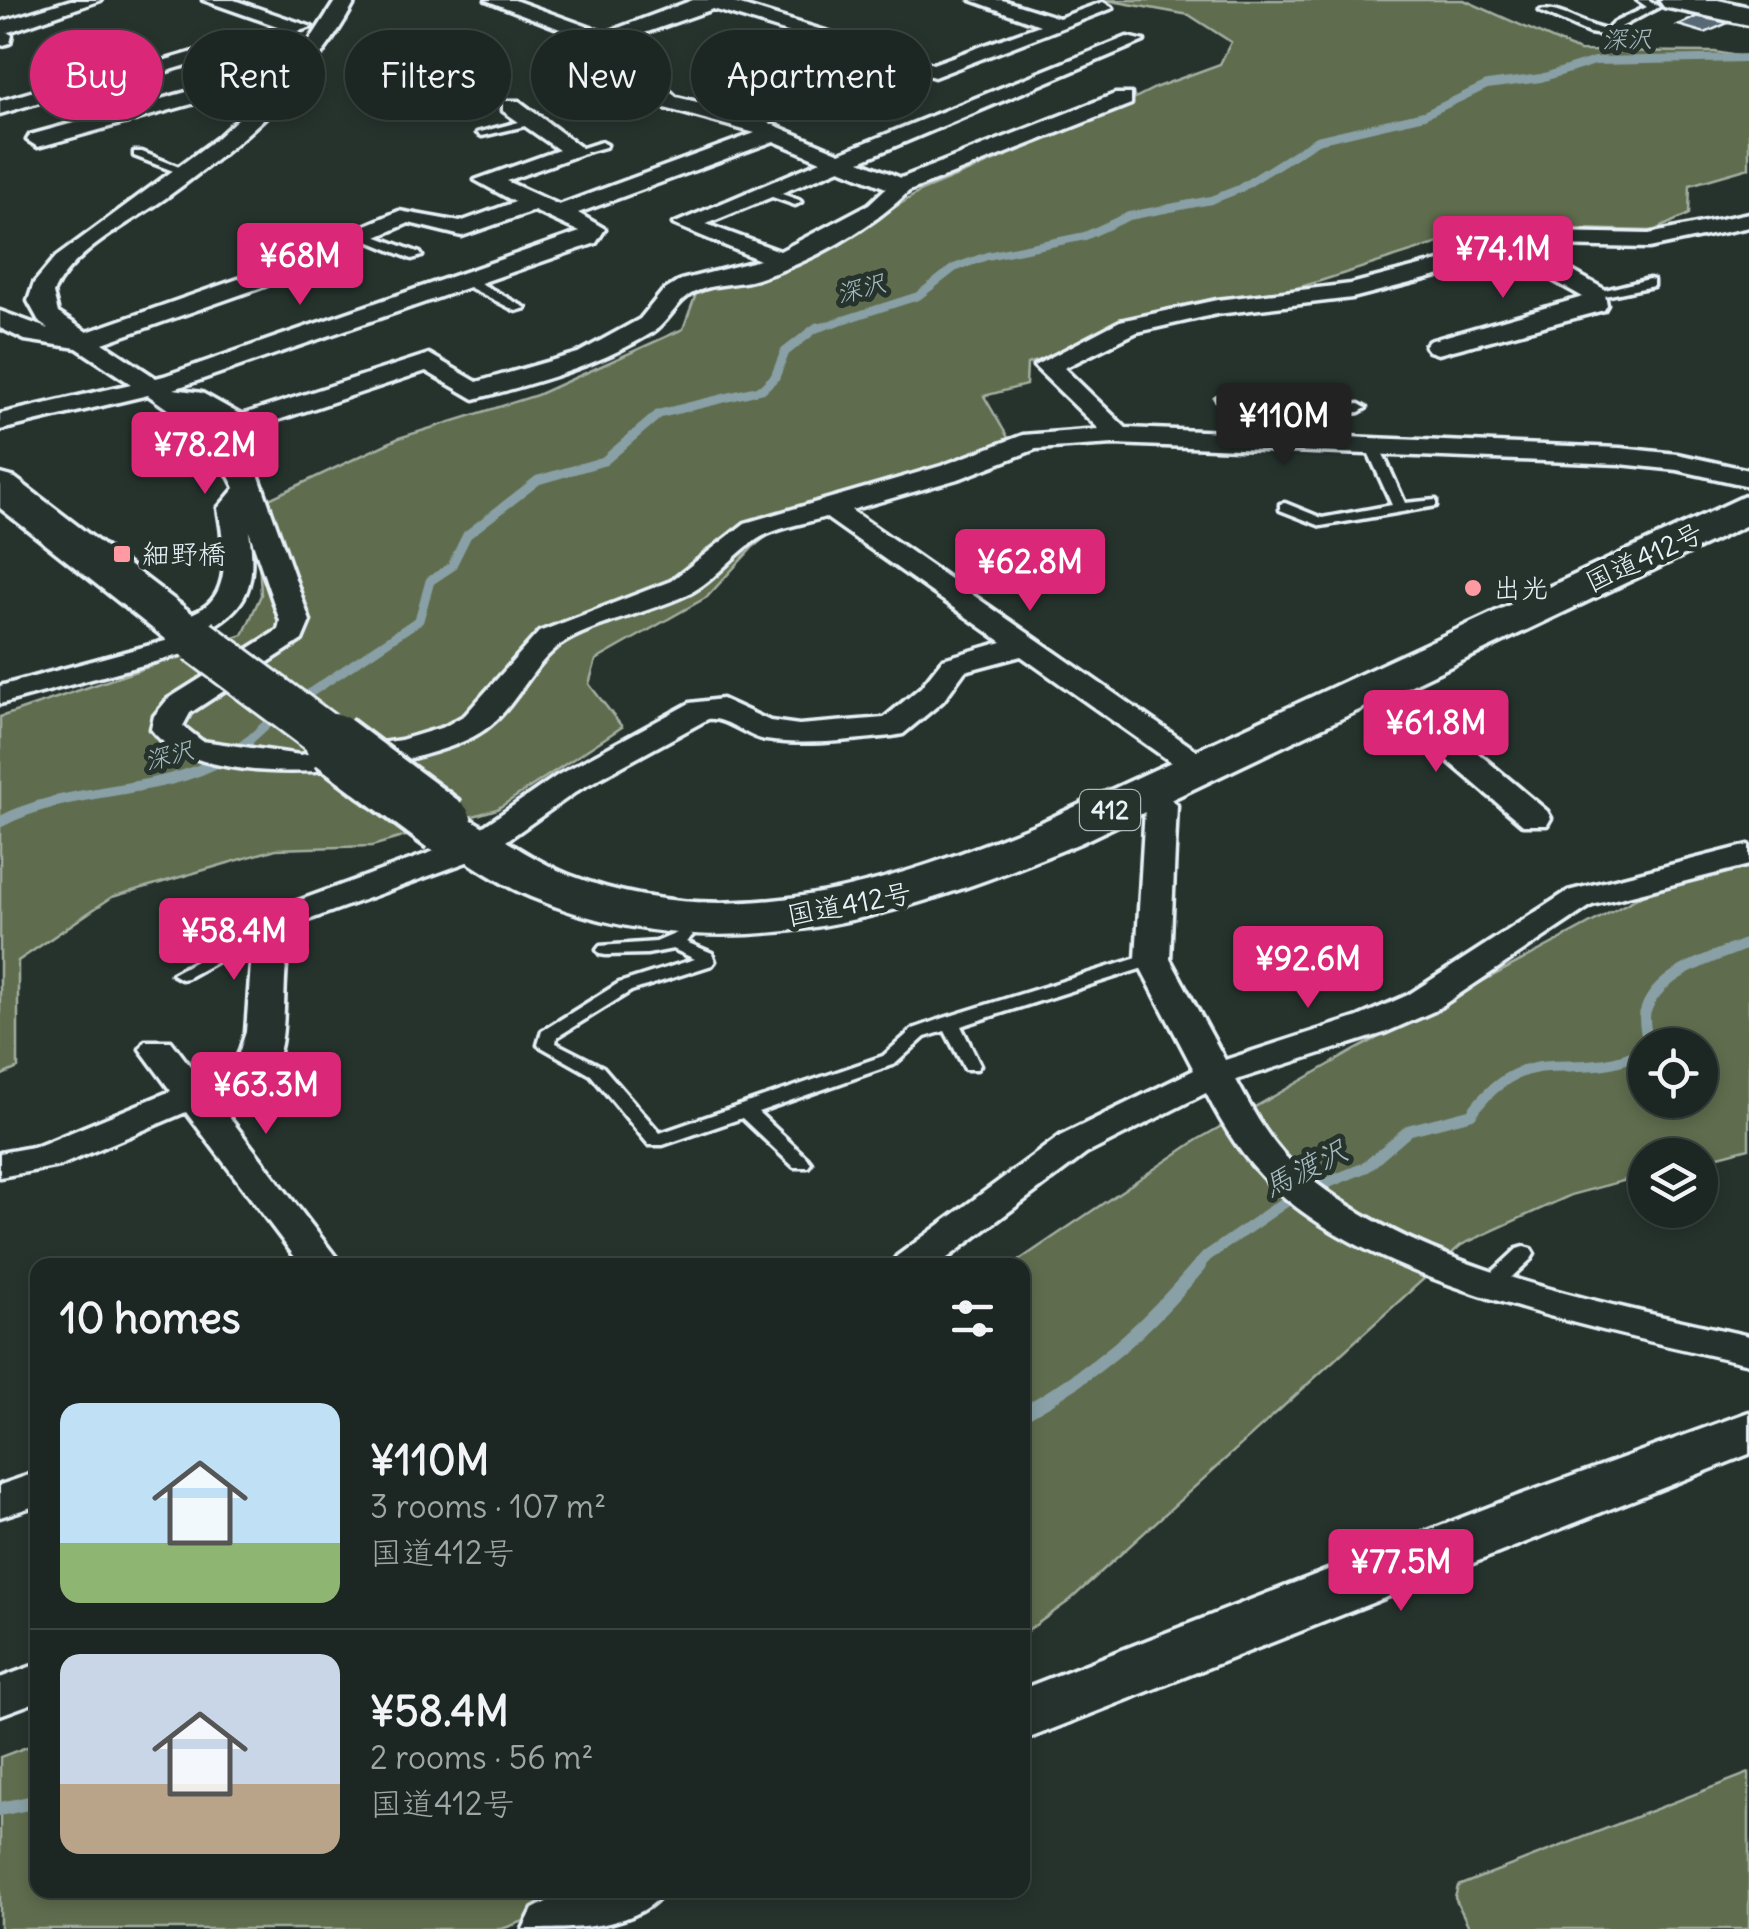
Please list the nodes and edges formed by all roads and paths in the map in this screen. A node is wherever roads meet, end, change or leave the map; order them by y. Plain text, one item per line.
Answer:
1 (91, 0) edge
2 (213, 0) edge
3 (346, 0) edge
4 (496, 0) edge
5 (980, 0) edge
6 (1642, 0) edge
7 (1675, 0) edge
8 (708, 2) edge
9 (1103, 8) dead end
10 (1544, 11) dead end
11 (1749, 16) edge
12 (1059, 24) junction
13 (300, 26) junction
14 (0, 30) edge
15 (578, 30) edge
16 (632, 30) edge
17 (794, 30) edge
18 (332, 34) junction
19 (325, 42) edge
20 (1134, 42) dead end
21 (0, 43) edge
22 (163, 70) edge
23 (931, 70) edge
24 (1051, 77) junction
25 (30, 98) edge
26 (183, 98) edge
27 (671, 103) edge
28 (511, 106) dead end
29 (0, 108) edge
30 (531, 118) edge
31 (246, 120) edge
32 (534, 120) joint
33 (94, 121) joint
34 (482, 133) dead end
35 (776, 133) junction
36 (38, 140) dead end
37 (602, 145) dead end
38 (576, 152) junction
39 (138, 154) dead end
40 (839, 160) junction
41 (188, 173) junction
42 (900, 186) junction
43 (764, 191) junction
44 (795, 202) dead end
45 (533, 203) junction
46 (560, 212) junction
47 (1749, 220) edge
48 (362, 235) junction
49 (1514, 248) junction
50 (416, 256) dead end
51 (778, 258) junction
52 (465, 280) junction
53 (1649, 283) dead end
54 (1595, 294) junction
55 (520, 308) dead end
56 (0, 318) edge
57 (84, 341) junction
58 (1438, 346) dead end
59 (162, 394) junction
60 (1223, 398) dead end
61 (1359, 408) dead end
62 (0, 422) edge
63 (239, 424) junction
64 (1249, 430) junction
65 (1114, 436) junction
66 (1371, 443) junction
67 (268, 454) dead end
68 (1749, 478) edge
69 (0, 487) edge
70 (249, 488) junction
71 (1432, 503) dead end
72 (829, 507) junction
73 (1285, 507) dead end
74 (1749, 507) edge
75 (1400, 508) junction
76 (191, 635) junction
77 (1023, 646) junction
78 (1367, 688) junction
79 (0, 695) edge
80 (1199, 767) junction
81 (1146, 793) junction
82 (1536, 818) dead end
83 (459, 837) junction
84 (1749, 854) edge
85 (686, 931) junction
86 (272, 938) junction
87 (606, 950) dead end
88 (1153, 959) junction
89 (182, 974) dead end
90 (950, 1022) junction
91 (158, 1049) dead end
92 (970, 1065) dead end
93 (1214, 1076) junction
94 (191, 1095) junction
95 (744, 1109) junction
96 (801, 1163) dead end
97 (0, 1166) edge
98 (1524, 1254) dead end
99 (317, 1258) edge
100 (920, 1258) edge
101 (1492, 1284) junction
102 (1749, 1350) edge
103 (1749, 1432) edge
104 (30, 1491) edge
105 (0, 1501) edge
106 (30, 1685) edge
107 (0, 1696) edge
108 (1030, 1713) edge
109 (616, 1898) edge
110 (557, 1929) edge

1 - 14 street
2 - 13 street
3 - 18 street
4 - 15 street
5 - 12 street
6 - 10 lane
7 - 11 main road
8 - 16 street
8 - 17 street
9 - 12 street
12 - 23 street
13 - 18 street
13 - 22 street
14 - 21 lane
18 - 19 street
20 - 24 street
24 - 40 street
24 - 42 street
25 - 29 street
26 - 33 street
27 - 35 street
28 - 30 street
31 - 41 street
32 - 34 lane
32 - 38 street
33 - 36 street
35 - 40 street
35 - 46 street
37 - 38 lane
38 - 45 street
39 - 41 lane
40 - 42 street
40 - 43 street
41 - 57 street
42 - 51 street
43 - 44 lane
43 - 51 street
45 - 46 street
45 - 48 street
46 - 52 street
47 - 49 street
48 - 50 lane
48 - 57 street
49 - 54 street
49 - 65 street
51 - 63 street
52 - 55 lane
52 - 59 street
53 - 54 lane
54 - 58 street
56 - 57 street
57 - 59 street
59 - 62 street
59 - 63 street
59 - 70 street
60 - 64 lane
61 - 64 lane
63 - 67 lane
64 - 65 street
64 - 66 street
65 - 72 street
66 - 68 street
66 - 75 lane
69 - 76 main road, 国道412号 / 412
70 - 72 street
70 - 76 street
71 - 75 lane
72 - 77 street
73 - 75 lane
74 - 78 main road, 国道412号 / 412
76 - 79 street
76 - 83 main road, 国道412号 / 412, bridge
77 - 80 street
77 - 83 street
78 - 80 main road, 国道412号 / 412
78 - 82 street
80 - 81 main road, 国道412号 / 412
81 - 85 main road, 国道412号 / 412
81 - 88 street
83 - 85 main road, 国道412号 / 412
83 - 86 street
84 - 93 street
85 - 87 lane
85 - 95 lane
86 - 89 lane
86 - 94 street
88 - 90 lane
88 - 93 street
90 - 92 lane
90 - 95 lane
91 - 94 street
93 - 100 street
93 - 101 street
94 - 97 street
94 - 99 street
95 - 96 lane
98 - 101 lane
101 - 102 street
103 - 108 street
104 - 105 street
106 - 107 street
109 - 110 street

